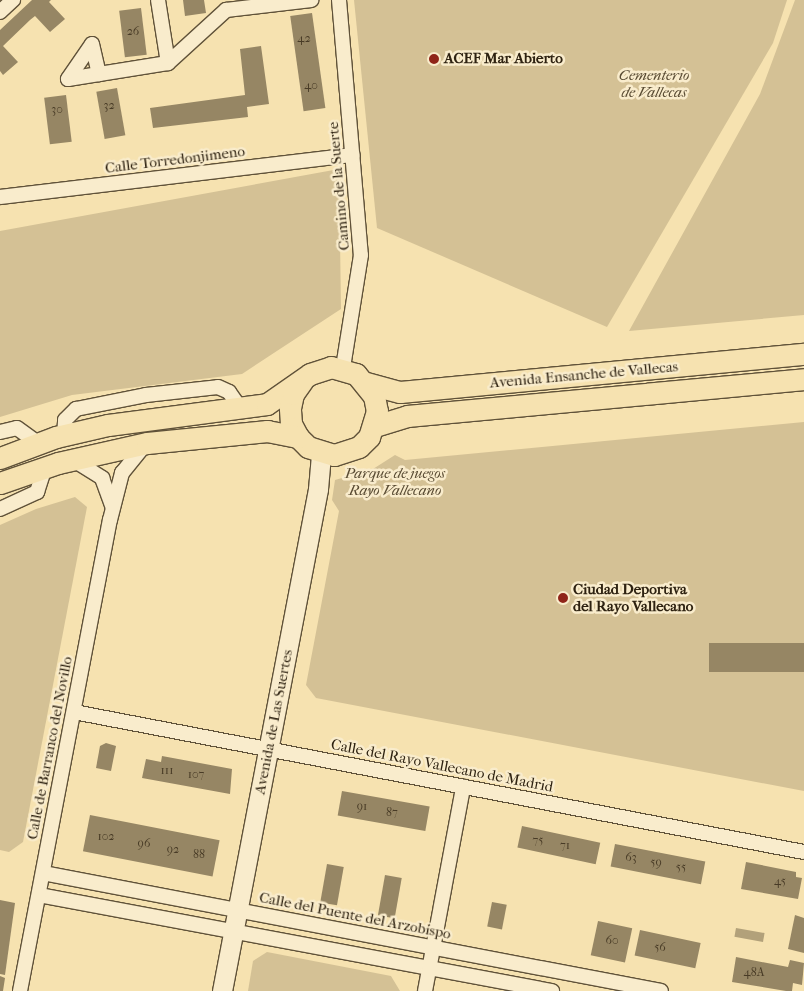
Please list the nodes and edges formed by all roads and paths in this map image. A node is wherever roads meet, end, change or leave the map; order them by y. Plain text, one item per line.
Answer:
1 (13, 0) edge
2 (158, 0) edge
3 (311, 0) edge
4 (339, 0) edge
5 (279, 2) edge
6 (226, 5) edge
7 (0, 12) edge
8 (168, 63) junction
9 (99, 74) dead end
10 (353, 155) junction
11 (0, 197) edge
12 (804, 354) edge
13 (343, 368) junction
14 (804, 379) edge
15 (302, 381) junction
16 (366, 383) junction
17 (375, 426) junction
18 (0, 432) edge
19 (298, 437) junction
20 (147, 443) junction
21 (38, 444) junction
22 (321, 453) junction
23 (0, 458) edge
24 (72, 459) junction
25 (45, 467) junction
26 (0, 483) edge
27 (0, 508) edge
28 (113, 512) junction
29 (74, 712) junction
30 (268, 750) junction
31 (463, 787) junction
32 (804, 852) edge
33 (43, 873) junction
34 (39, 895) junction
35 (238, 910) junction
36 (234, 933) junction
37 (433, 947) junction
38 (430, 966) junction
39 (627, 988) edge
40 (20, 991) edge
41 (222, 991) edge
42 (425, 991) edge
43 (552, 991) edge
44 (661, 991) edge

1 - 7 street
2 - 8 street
3 - 5 street
4 - 10 street, Camino de la Suerte
5 - 6 street
6 - 8 street
8 - 9 street
10 - 11 street, Calle Torredonjimeno
10 - 13 street, Camino de la Suerte
12 - 16 main road, Avenida Ensanche de Vallecas
13 - 15 main road
13 - 16 main road, Avenida Ensanche de Vallecas
14 - 17 main road, Avenida Ensanche de Vallecas
15 - 19 main road
15 - 21 main road
16 - 17 main road
17 - 22 main road
18 - 21 street
19 - 20 main road
19 - 22 main road
20 - 24 main road
20 - 28 street, Calle de Barranco del Novillo
21 - 23 main road
22 - 30 main road, Avenida de Las Suertes
24 - 25 main road
24 - 28 street, Calle de Barranco del Novillo
25 - 26 main road
25 - 27 street
28 - 29 street, Calle de Barranco del Novillo
29 - 30 street, Calle del Rayo Vallecano de Madrid
29 - 33 street, Calle de Barranco del Novillo
30 - 31 street, Calle del Rayo Vallecano de Madrid
30 - 35 main road, Avenida de Las Suertes
31 - 32 street, Calle del Rayo Vallecano de Madrid
31 - 37 street
33 - 34 street, Calle de Barranco del Novillo
33 - 35 street, Calle del Puente del Arzobispo
34 - 36 street
34 - 40 street, Calle de Barranco del Novillo
35 - 36 main road, Avenida de Las Suertes
35 - 37 street, Calle del Puente del Arzobispo
36 - 38 street
36 - 41 main road, Avenida de Las Suertes
37 - 38 street
37 - 39 street, Calle del Puente del Arzobispo
38 - 42 street
38 - 43 street
39 - 44 street, Calle del Puente del Arzobispo

